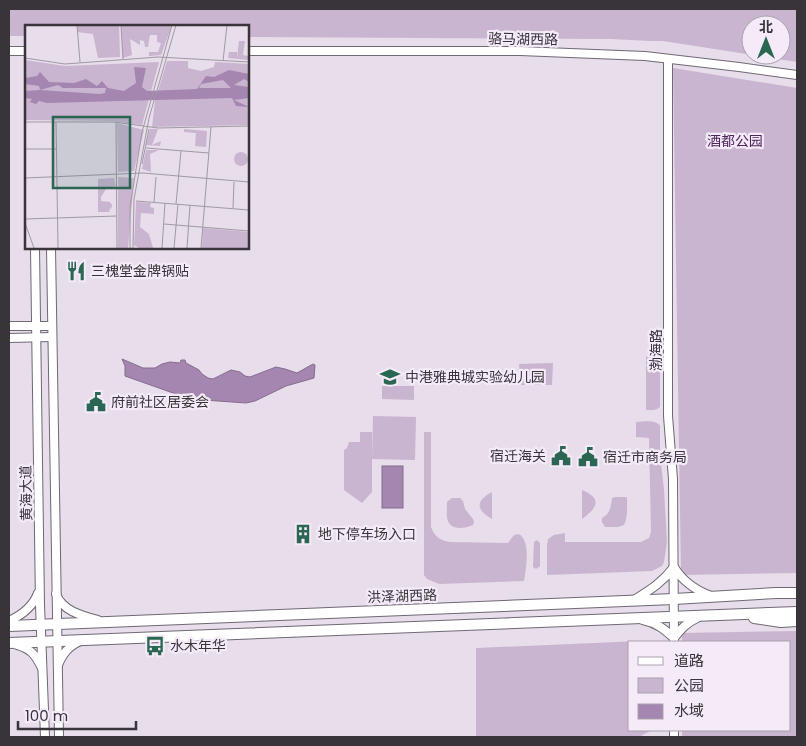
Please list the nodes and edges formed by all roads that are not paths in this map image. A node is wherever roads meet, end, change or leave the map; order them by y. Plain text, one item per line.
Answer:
1 (9, 51) edge
2 (25, 51) edge
3 (249, 51) edge
4 (668, 58) junction
5 (797, 75) edge
6 (35, 249) edge
7 (51, 249) edge
8 (9, 326) edge
9 (36, 326) junction
10 (52, 326) junction
11 (9, 338) edge
12 (36, 338) junction
13 (52, 338) junction
14 (674, 567) junction
15 (40, 588) junction
16 (56, 592) junction
17 (797, 593) edge
18 (713, 597) junction
19 (674, 599) junction
20 (632, 601) junction
21 (797, 612) edge
22 (726, 614) junction
23 (701, 616) junction
24 (674, 617) junction
25 (632, 618) junction
26 (9, 621) edge
27 (797, 621) edge
28 (108, 622) junction
29 (56, 624) junction
30 (41, 625) junction
31 (9, 626) edge
32 (113, 639) junction
33 (82, 640) junction
34 (674, 640) edge
35 (56, 641) junction
36 (42, 642) junction
37 (9, 643) edge
38 (57, 669) junction
39 (43, 670) junction
40 (45, 737) edge
41 (58, 737) edge

1 - 2 street
3 - 4 street, 骆马湖西路
4 - 5 street, 骆马湖西路
4 - 14 street, 渤海路
6 - 9 street, 黄海大道
7 - 10 street, 黄海大道
8 - 9 street
9 - 10 street
9 - 12 street, 黄海大道
10 - 13 street, 黄海大道
11 - 12 street
12 - 13 street
12 - 15 street, 黄海大道
13 - 16 street, 黄海大道
14 - 18 street
14 - 19 street, 渤海路
14 - 20 street
15 - 26 street
15 - 30 street, 黄海大道
16 - 28 street
16 - 29 street, 黄海大道
17 - 18 main road, 洪泽湖西路
18 - 19 main road, 洪泽湖西路
19 - 20 main road, 洪泽湖西路
19 - 24 street, 渤海路
20 - 28 main road, 洪泽湖西路
21 - 22 main road
22 - 23 main road
22 - 27 main road
23 - 24 main road
23 - 34 street
24 - 25 main road
24 - 34 street, 渤海路
25 - 32 main road
25 - 34 street
28 - 29 main road, 洪泽湖西路
28 - 32 main road
29 - 30 main road, 洪泽湖西路
29 - 35 street, 黄海大道
30 - 31 main road, 洪泽湖西路
30 - 36 street, 黄海大道
32 - 33 main road
33 - 35 main road
33 - 38 street
35 - 36 main road
35 - 38 street, 黄海大道
36 - 37 main road
36 - 39 street, 黄海大道
37 - 39 street
38 - 41 street, 黄海大道
39 - 40 street, 黄海大道

